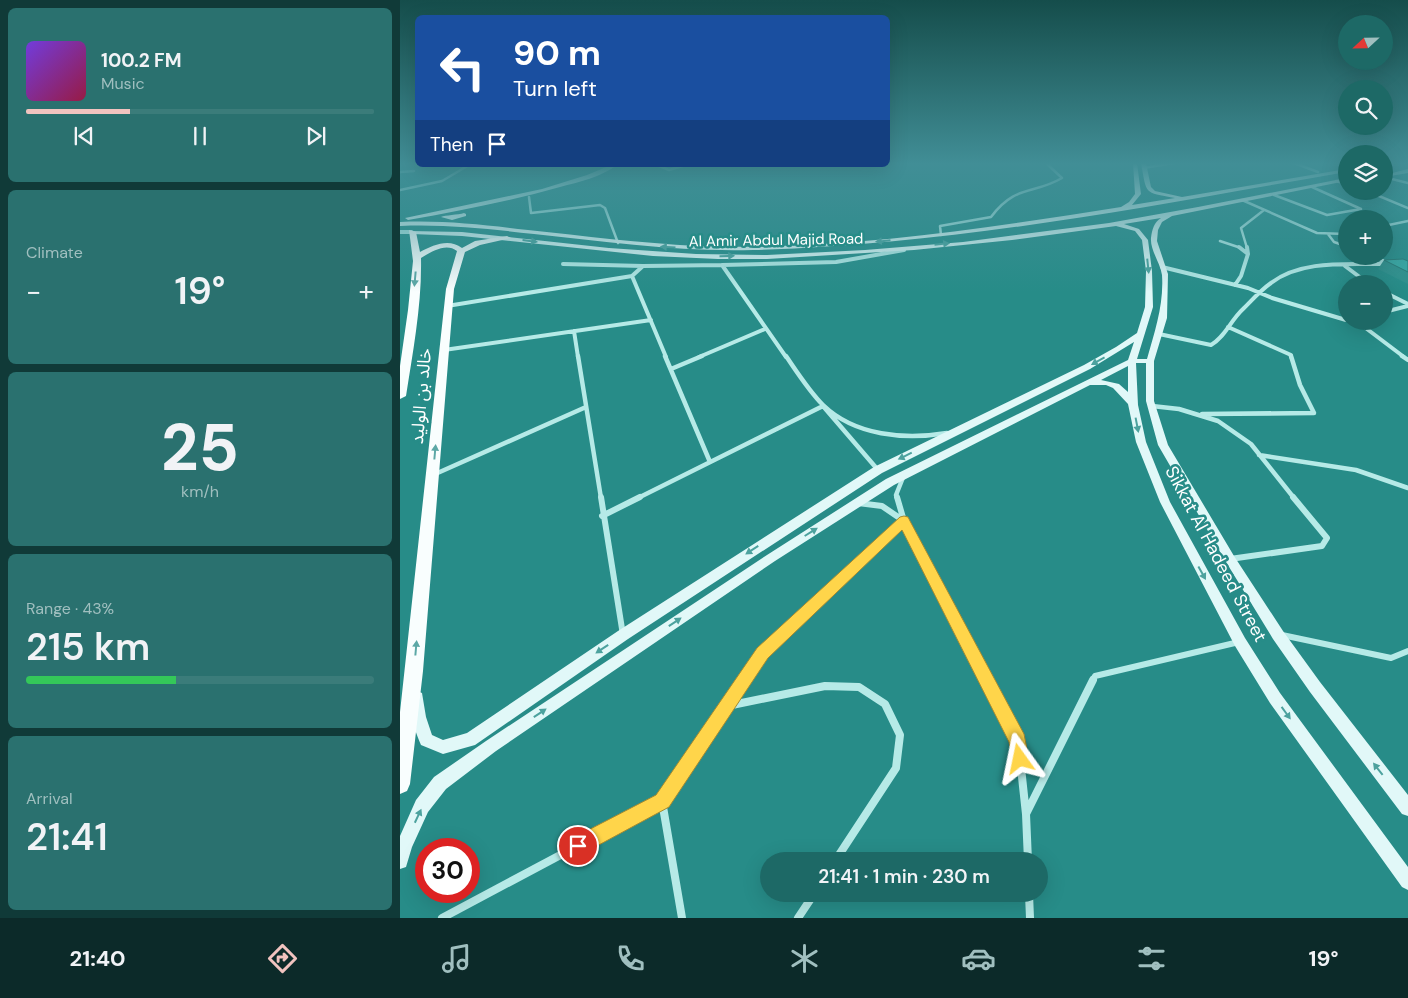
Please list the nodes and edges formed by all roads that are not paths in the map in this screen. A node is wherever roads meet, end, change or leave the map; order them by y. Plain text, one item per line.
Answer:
1 (469, 206) edge
2 (488, 206) edge
3 (531, 206) edge
4 (594, 206) edge
5 (602, 206) edge
6 (999, 206) edge
7 (1126, 206) edge
8 (1143, 206) edge
9 (1212, 206) edge
10 (1255, 206) edge
11 (1303, 206) edge
12 (1354, 206) edge
13 (451, 210) junction
14 (1118, 210) junction
15 (1264, 210) junction
16 (1185, 211) junction
17 (464, 215) junction
18 (400, 220) edge
19 (1408, 220) edge
20 (400, 224) edge
21 (1393, 224) edge
22 (470, 225) junction
23 (1110, 225) junction
24 (400, 232) edge
25 (412, 232) junction
26 (1328, 234) junction
27 (1338, 234) edge
28 (941, 235) junction
29 (507, 238) junction
30 (1220, 241) dead end
31 (618, 243) junction
32 (1338, 243) edge
33 (912, 247) junction
34 (461, 251) junction
35 (1248, 254) junction
36 (416, 258) junction
37 (563, 264) dead end
38 (722, 265) junction
39 (1368, 265) edge
40 (643, 266) junction
41 (1345, 266) junction
42 (1162, 267) junction
43 (1357, 275) edge
44 (632, 276) junction
45 (1235, 285) junction
46 (1260, 294) junction
47 (1393, 297) edge
48 (1408, 305) edge
49 (447, 306) junction
50 (1393, 309) edge
51 (1338, 317) edge
52 (651, 320) junction
53 (1228, 326) junction
54 (765, 329) junction
55 (1368, 330) edge
56 (574, 331) junction
57 (1159, 334) junction
58 (1139, 335) junction
59 (405, 343) edge
60 (444, 350) junction
61 (1408, 360) edge
62 (1132, 361) junction
63 (1150, 361) junction
64 (671, 369) junction
65 (1081, 385) junction
66 (400, 396) edge
67 (1133, 405) junction
68 (823, 406) junction
69 (1152, 406) junction
70 (586, 407) junction
71 (1197, 414) junction
72 (957, 431) junction
73 (1259, 455) junction
74 (710, 462) junction
75 (878, 470) junction
76 (905, 474) junction
77 (433, 475) junction
78 (1408, 488) edge
79 (858, 503) junction
80 (602, 516) junction
81 (904, 521) junction
82 (1230, 559) junction
83 (623, 635) junction
84 (1278, 635) junction
85 (1240, 642) junction
86 (1408, 651) edge
87 (414, 671) junction
88 (727, 706) junction
89 (400, 784) edge
90 (662, 801) junction
91 (1408, 808) edge
92 (1026, 814) junction
93 (841, 852) edge
94 (1028, 852) edge
95 (400, 861) edge
96 (1408, 881) edge
97 (809, 902) edge
98 (1029, 902) edge
99 (442, 918) edge
100 (682, 918) edge
101 (798, 918) edge
102 (1030, 918) edge

1 - 13 main road
2 - 17 main road
3 - 4 street
5 - 31 street
6 - 28 street
7 - 14 main road
8 - 14 main road, Al Amir Abdul Majid Road
9 - 16 main road, Al Amir Abdul Majid Road
10 - 15 street
11 - 12 street
13 - 17 main road
13 - 18 main road
14 - 28 main road, Al Amir Abdul Majid Road
15 - 26 street
15 - 35 street
16 - 23 main road, Al Amir Abdul Majid Road
16 - 42 main road, Sikkat Al Hadeed Street
17 - 22 main road
19 - 21 street
20 - 22 main road, Al Amir Abdul Majid Road
22 - 31 main road, Al Amir Abdul Majid Road
33 -> 23 main road, Al Amir Abdul Majid Road
23 -> 58 main road, Sikkat Al Hadeed Street
24 - 25 street
25 - 29 main road, Al Amir Abdul Majid Road
25 - 36 main road, خالد بن الوليد
26 - 27 street
26 - 32 street
28 -> 31 main road, Al Amir Abdul Majid Road
29 -> 33 main road, Al Amir Abdul Majid Road
29 - 34 main road
30 - 35 street
33 - 38 street
34 - 36 main road
34 - 49 main road, خالد بن الوليد
35 - 45 street
36 -> 59 main road, خالد بن الوليد
37 - 40 street
38 - 40 street
38 - 54 street
39 - 41 street
40 - 44 street
41 - 43 street
41 - 46 street
42 - 45 street
42 - 57 main road, Sikkat Al Hadeed Street
44 - 49 street
44 - 52 street
45 - 46 street
46 - 51 street
46 - 53 street
47 - 48 street
48 - 50 street
49 - 60 main road, خالد بن الوليد
52 - 56 street
52 - 64 street
53 - 57 street
53 - 71 street
54 - 64 street
54 - 68 street
55 - 61 street
56 - 60 street
56 - 70 street
57 - 63 main road, Sikkat Al Hadeed Street
58 - 62 main road, Sikkat Al Hadeed Street
58 -> 72 main road
59 - 66 main road, خالد بن الوليد
77 -> 60 main road, خالد بن الوليد
62 - 63 main road
62 - 65 main road
62 - 67 main road, Sikkat Al Hadeed Street
63 - 69 main road, Sikkat Al Hadeed Street
64 - 74 street
65 - 67 main road
65 - 76 main road
67 -> 85 main road, Sikkat Al Hadeed Street
68 - 72 street
68 - 74 street
68 - 75 street
69 - 71 street
69 - 82 main road, Sikkat Al Hadeed Street
70 - 77 street
70 - 80 street
71 - 73 street
72 -> 75 main road
73 - 78 street
73 - 82 street
74 - 80 street
75 -> 83 main road
76 - 79 main road
76 - 81 street
87 -> 77 main road, خالد بن الوليد
79 - 81 street
95 -> 79 main road
80 - 83 street
81 - 88 street
81 - 92 street
82 - 84 main road, Sikkat Al Hadeed Street
83 -> 87 main road
84 - 86 street
91 -> 84 main road, Sikkat Al Hadeed Street
85 - 92 street
85 -> 96 main road, Sikkat Al Hadeed Street
87 - 89 main road, خالد بن الوليد
88 - 90 street
88 - 93 street
90 - 99 street
90 - 100 street
92 - 94 street
97 - 101 street
98 - 102 street

